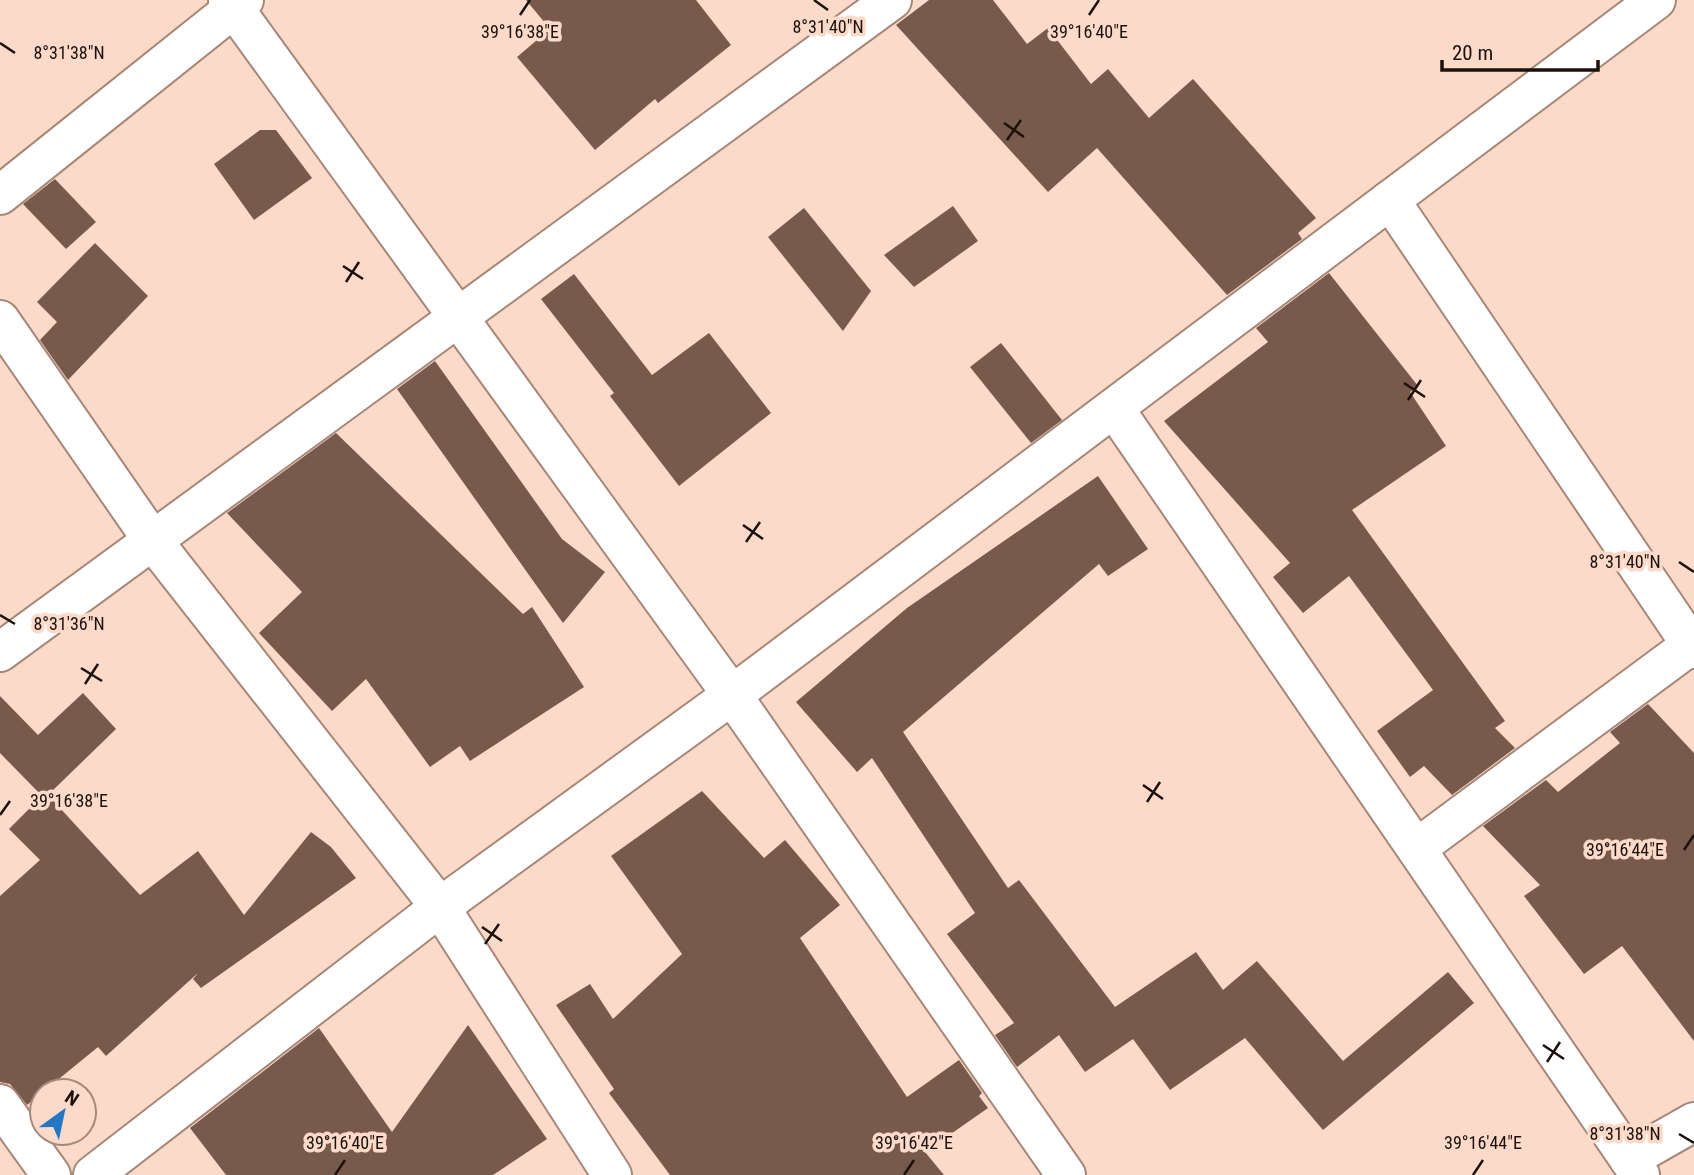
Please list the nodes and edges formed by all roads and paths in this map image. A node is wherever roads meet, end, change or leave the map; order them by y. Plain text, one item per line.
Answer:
1 (891, 0) edge
2 (1656, 0) edge
3 (236, 3) edge
4 (0, 195) edge
5 (1390, 200) junction
6 (459, 317) junction
7 (0, 320) edge
8 (1114, 408) junction
9 (153, 541) junction
10 (1693, 647) edge
11 (0, 652) edge
12 (733, 695) junction
13 (1417, 848) junction
14 (440, 907) junction
15 (0, 1104) edge
16 (1694, 1122) edge
17 (1635, 1167) edge
18 (51, 1175) edge
19 (93, 1175) edge
20 (612, 1175) edge
21 (1066, 1175) edge

1 - 6 street
2 - 5 street
3 - 4 street
3 - 6 street
5 - 8 street
5 - 10 street
6 - 9 street
6 - 12 street
7 - 9 street
8 - 12 street
8 - 13 street
9 - 11 street
9 - 14 street
10 - 13 street
12 - 14 street
12 - 21 street
13 - 17 street
14 - 19 street
14 - 20 street
15 - 18 street
16 - 17 street

